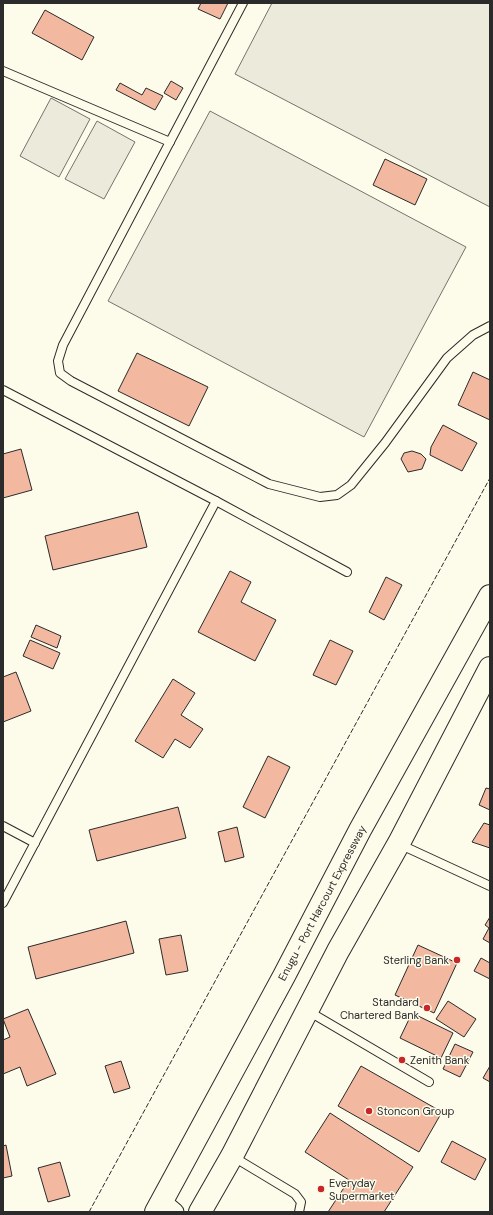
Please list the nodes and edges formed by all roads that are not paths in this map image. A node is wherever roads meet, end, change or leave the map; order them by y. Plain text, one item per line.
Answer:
1 (243, 3) edge
2 (3, 71) edge
3 (170, 142) junction
4 (490, 326) edge
5 (3, 390) edge
6 (216, 501) junction
7 (347, 572) dead end
8 (490, 596) edge
9 (489, 672) edge
10 (3, 826) edge
11 (35, 843) junction
12 (399, 843) junction
13 (490, 886) edge
14 (3, 903) edge
15 (307, 1011) junction
16 (429, 1082) dead end
17 (232, 1156) junction
18 (164, 1208) edge
19 (200, 1212) edge
20 (299, 1212) edge

1 - 3 lane
2 - 3 lane
3 - 4 lane
5 - 6 lane
6 - 7 lane
6 - 11 lane
8 - 18 highway, Enugu - Port Harcourt Expressway
9 - 12 highway
10 - 11 lane
11 - 14 lane
12 - 13 lane
12 - 15 highway
15 - 16 lane
15 - 17 highway
17 - 19 highway
17 - 20 lane

